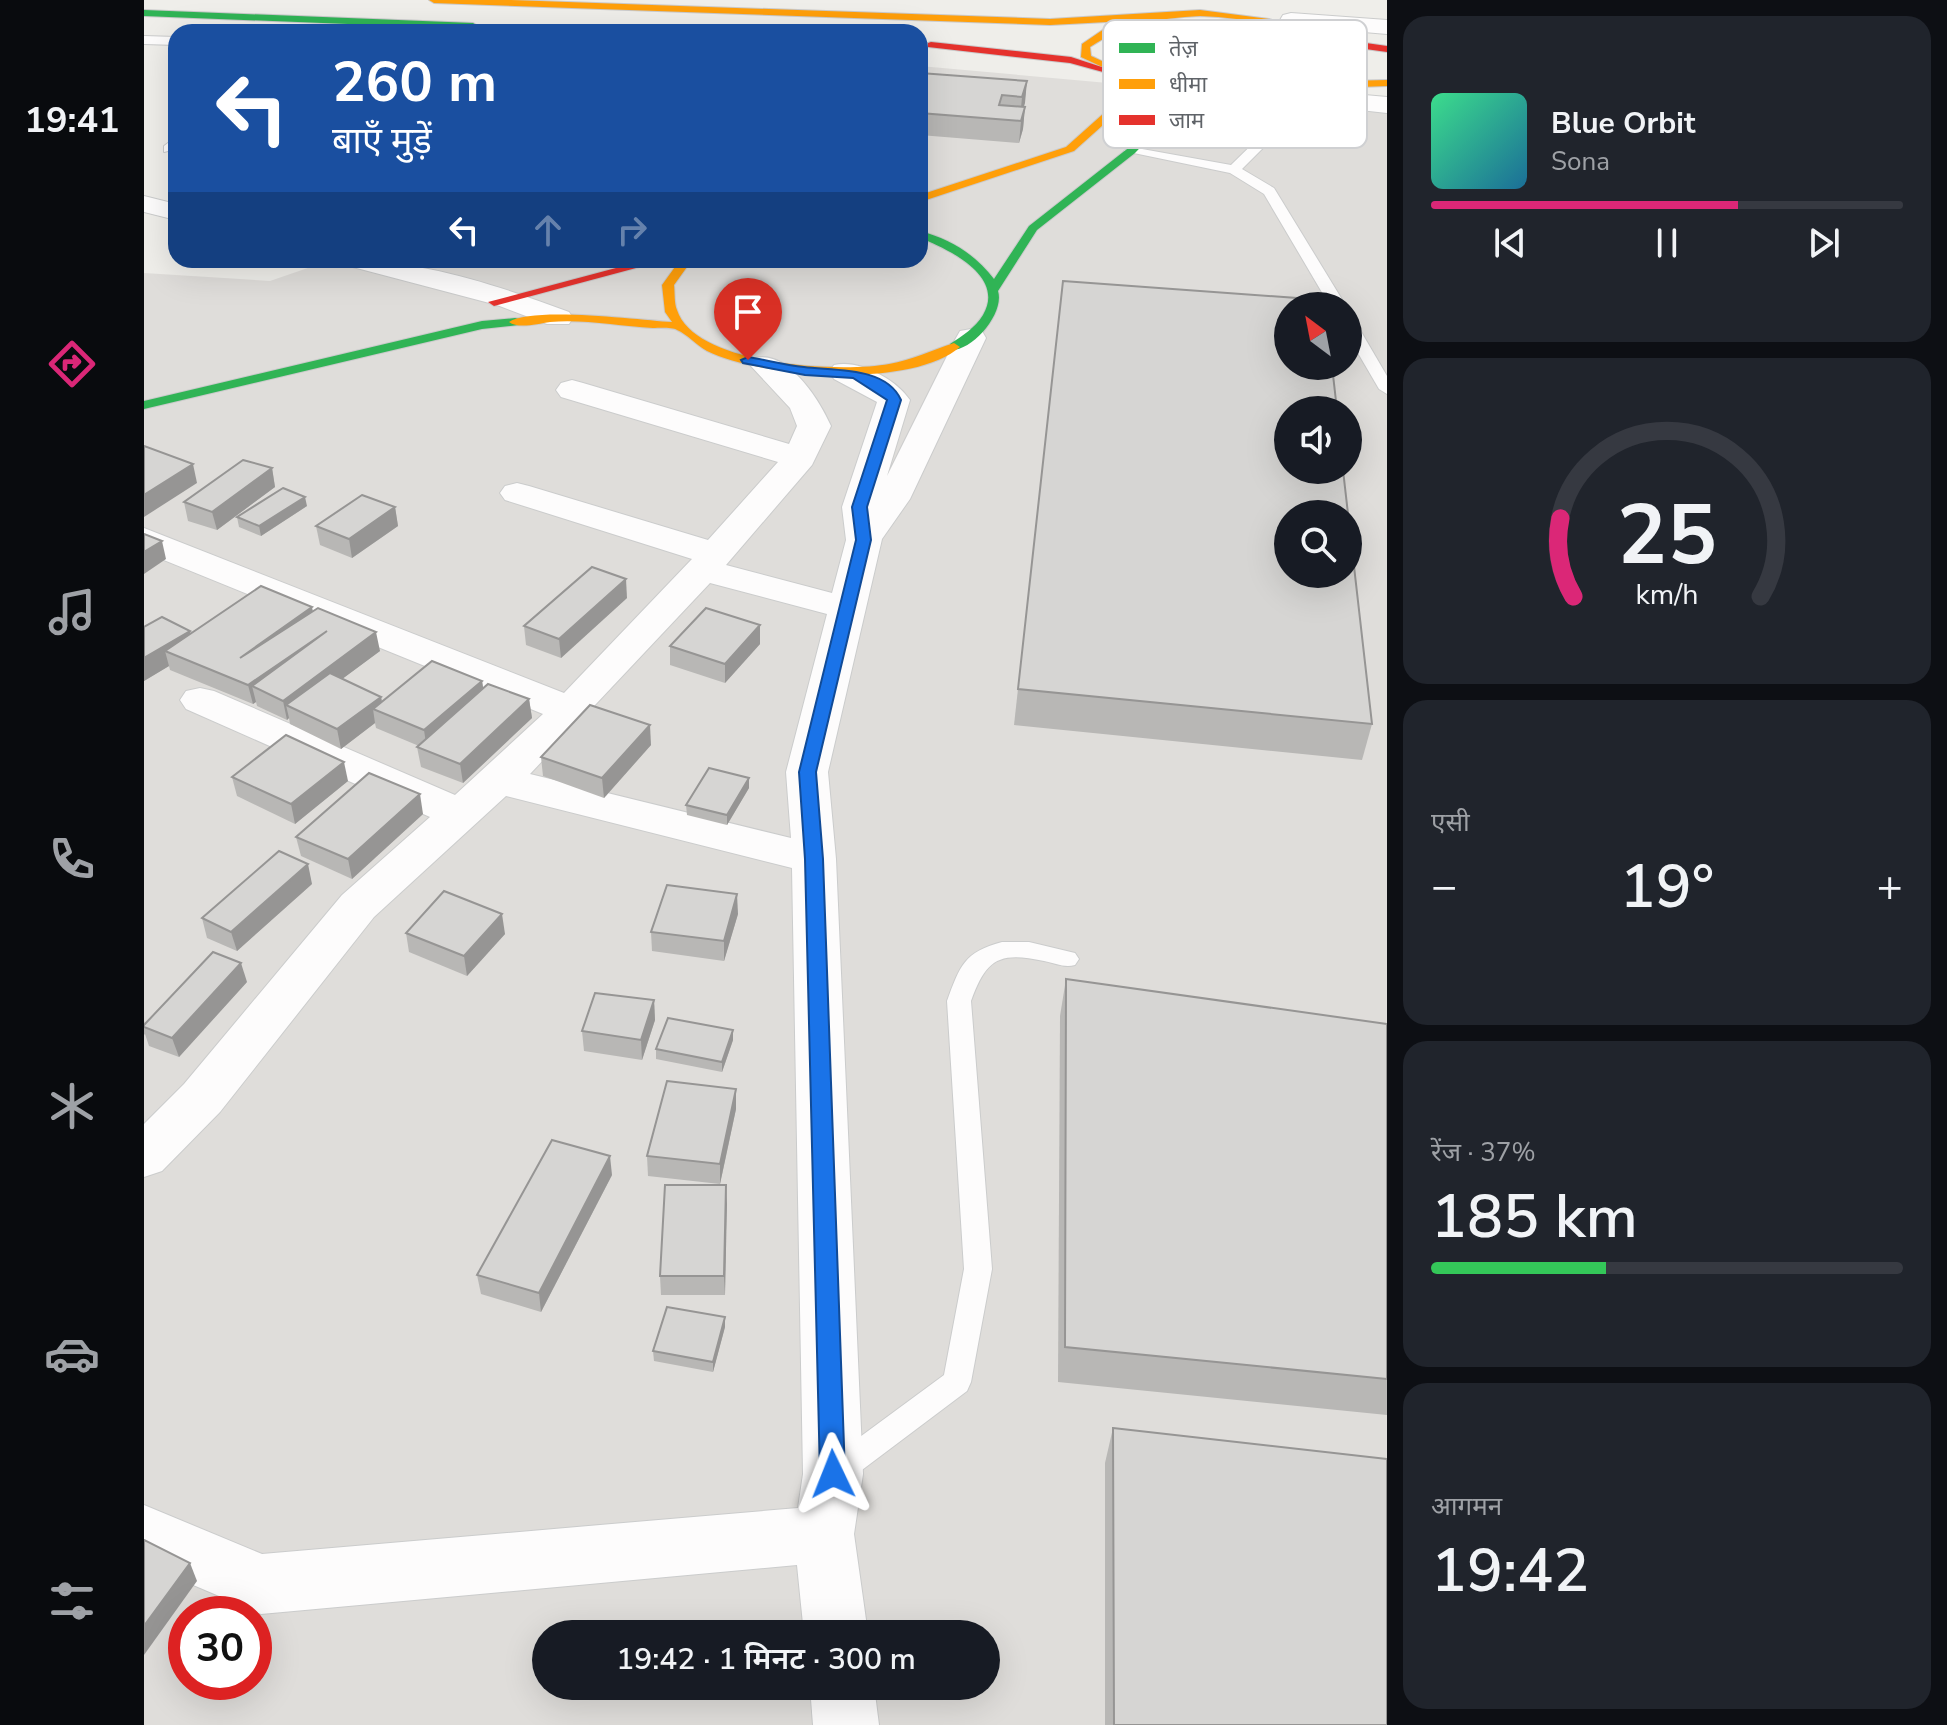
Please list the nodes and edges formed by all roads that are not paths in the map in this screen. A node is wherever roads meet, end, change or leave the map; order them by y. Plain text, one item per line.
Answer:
1 (434, 0) edge
2 (144, 13) edge
3 (1294, 14) edge
4 (1230, 16) junction
5 (1148, 17) junction
6 (1138, 20) edge
7 (1260, 20) edge
8 (1337, 20) edge
9 (418, 24) edge
10 (1367, 24) edge
11 (1387, 27) edge
12 (1103, 31) edge
13 (144, 40) edge
14 (168, 41) edge
15 (928, 45) edge
16 (1367, 46) edge
17 (1387, 49) edge
18 (1103, 69) joint
19 (1367, 82) edge
20 (1387, 83) edge
21 (1367, 102) edge
22 (1387, 105) edge
23 (1103, 119) edge
24 (1134, 148) edge
25 (1252, 148) edge
26 (1131, 151) junction
27 (1234, 170) junction
28 (928, 197) edge
29 (144, 204) edge
30 (168, 210) edge
31 (928, 237) edge
32 (390, 268) edge
33 (629, 268) edge
34 (680, 268) edge
35 (994, 288) junction
36 (1330, 292) edge
37 (508, 299) junction
38 (462, 308) dead end
39 (558, 318) junction
40 (680, 326) junction
41 (971, 338) junction
42 (1362, 347) edge
43 (766, 365) junction
44 (845, 372) junction
45 (1387, 389) edge
46 (572, 390) dead end
47 (144, 405) edge
48 (800, 458) junction
49 (517, 493) dead end
50 (144, 539) edge
51 (864, 540) junction
52 (708, 562) junction
53 (847, 608) junction
54 (200, 700) dead end
55 (569, 710) junction
56 (498, 780) junction
57 (459, 813) junction
58 (814, 859) junction
59 (1067, 959) dead end
60 (144, 1157) edge
61 (833, 1474) junction
62 (144, 1534) edge
63 (824, 1534) junction
64 (834, 1620) edge
65 (843, 1700) edge
66 (846, 1725) edge

1 - 5 main road
2 - 9 main road
3 - 4 main road
3 - 8 street
4 - 5 main road
4 - 7 main road
5 - 6 main road
10 - 11 street
12 - 18 main road
13 - 14 lane
15 - 18 main road
16 - 17 main road
19 - 20 main road
21 - 22 street
23 - 28 main road
24 - 26 main road
25 - 27 lane
26 - 27 lane
26 - 35 main road
27 - 36 lane
29 - 30 street
31 - 35 main road
32 - 37 street
33 - 37 main road
34 - 40 main road
35 - 41 main road
37 - 38 main road
37 - 39 street
39 - 40 main road
39 - 47 main road
40 - 43 main road
41 - 44 main road
41 - 51 street
42 - 45 lane
43 - 44 main road
43 - 48 street
44 - 51 street
46 - 48 street
48 - 52 street
49 - 52 street
50 - 55 street
51 - 53 street
52 - 53 street
52 - 55 street
53 - 58 street
54 - 57 street
55 - 56 street
56 - 57 street
56 - 58 street
57 - 60 street
58 - 61 street
59 - 61 lane
61 - 63 street
62 - 63 street
63 - 64 street
65 - 66 street

